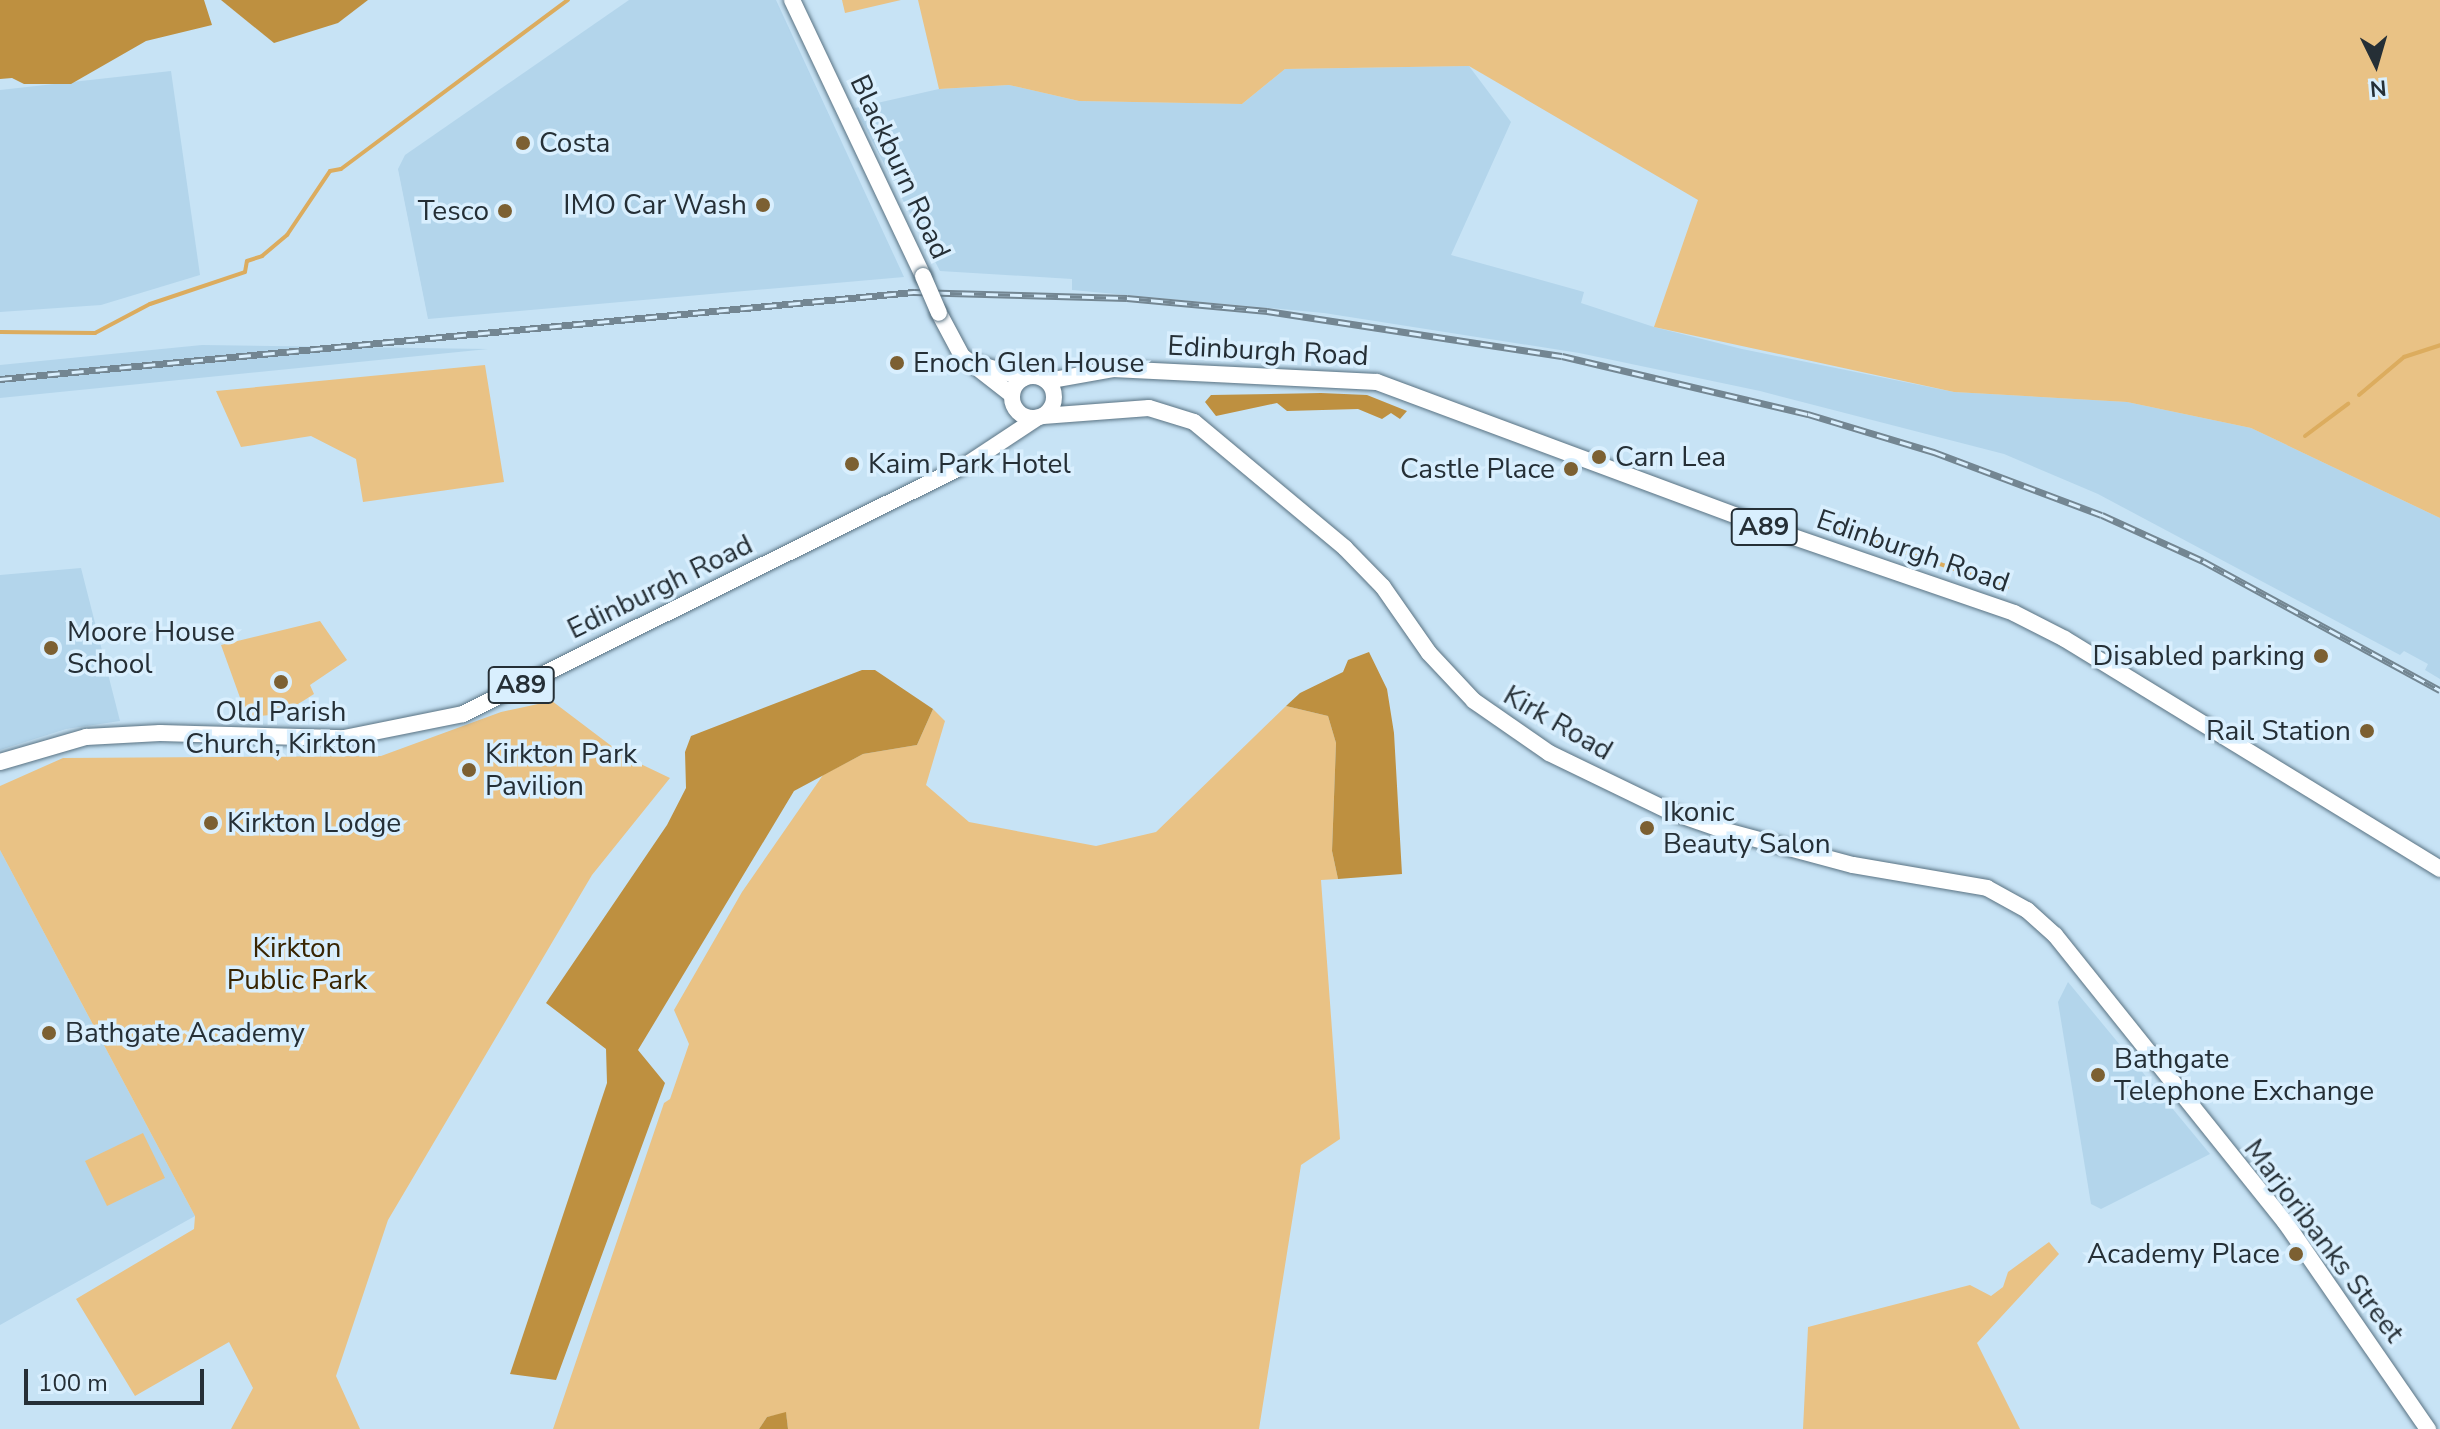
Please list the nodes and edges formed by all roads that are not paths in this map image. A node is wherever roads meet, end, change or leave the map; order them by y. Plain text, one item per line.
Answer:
1 (792, 0) edge
2 (962, 356) junction
3 (1024, 378) junction
4 (1052, 391) junction
5 (1012, 395) junction
6 (1019, 413) junction
7 (1040, 417) junction
8 (1079, 417) junction
9 (999, 446) junction
10 (0, 762) edge
11 (2440, 869) edge
12 (2055, 935) joint
13 (2428, 1429) edge

1 - 2 main road, Blackburn Road, bridge
2 - 3 main road
2 - 5 main road, Blackburn Road
3 - 4 main road, A89
3 - 5 main road
4 - 7 main road, A89
4 - 8 main road
4 - 11 main road, Edinburgh Road / A89
5 - 6 main road
6 - 7 main road, Kirk Road
6 - 9 main road
7 - 8 main road, Kirk Road
7 - 9 main road, Edinburgh Road / A89
8 - 12 main road, Kirk Road
9 - 10 main road, Edinburgh Road / A89
12 - 13 main road, Marjoribanks Street

